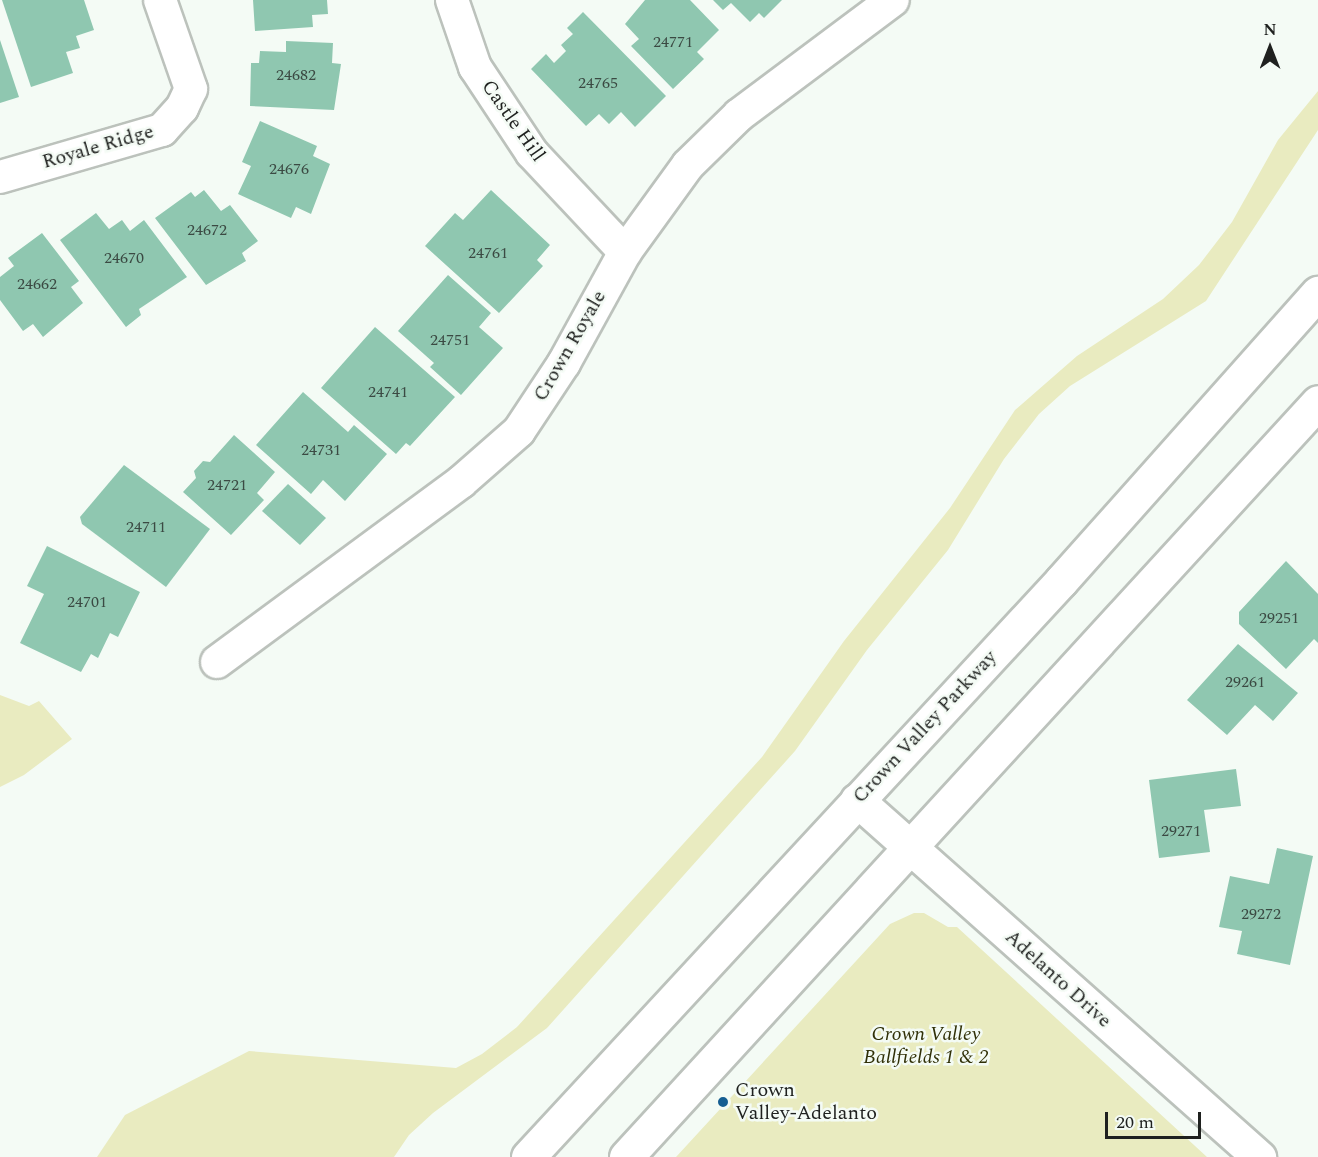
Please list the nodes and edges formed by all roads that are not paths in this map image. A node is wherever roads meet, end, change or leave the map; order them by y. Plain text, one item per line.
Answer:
1 (160, 0) edge
2 (452, 0) edge
3 (893, 0) edge
4 (0, 177) edge
5 (625, 252) junction
6 (1318, 293) edge
7 (1318, 402) edge
8 (217, 662) dead end
9 (857, 800) junction
10 (912, 848) junction
11 (528, 1157) edge
12 (626, 1157) edge
13 (1259, 1157) edge

1 - 4 street, Royale Ridge
2 - 5 street, Castle Hill
3 - 5 street, Crown Royale
5 - 8 street, Crown Royale
6 - 9 main road, Crown Valley Parkway
7 - 10 main road
9 - 10 main road, Adelanto Drive
9 - 11 main road, Crown Valley Parkway
10 - 12 main road
10 - 13 main road, Adelanto Drive

